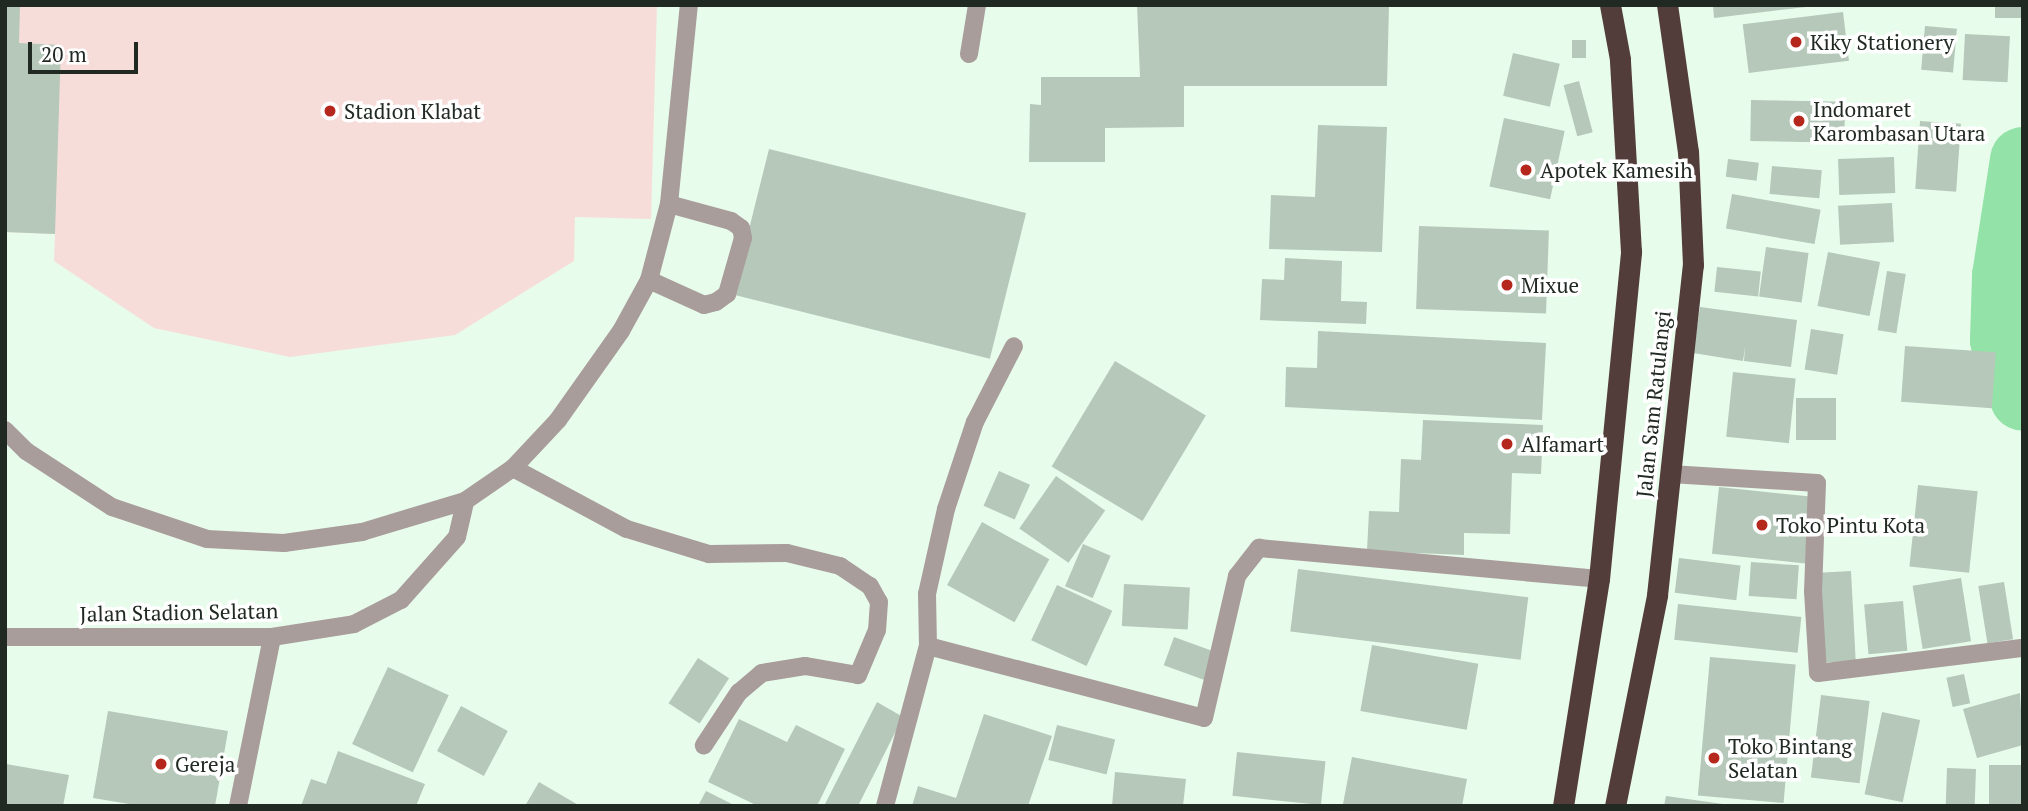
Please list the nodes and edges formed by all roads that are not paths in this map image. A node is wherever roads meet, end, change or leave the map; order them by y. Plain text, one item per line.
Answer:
1 (689, 5) edge
2 (977, 5) edge
3 (1610, 5) edge
4 (1667, 5) edge
5 (969, 54) dead end
6 (669, 204) junction
7 (649, 280) junction
8 (1014, 346) dead end
9 (5, 430) edge
10 (513, 468) junction
11 (1670, 474) junction
12 (465, 501) junction
13 (1599, 579) junction
14 (272, 636) junction
15 (5, 637) edge
16 (928, 646) junction
17 (2023, 648) edge
18 (704, 746) dead end
19 (238, 806) edge
20 (885, 806) edge
21 (1563, 806) edge
22 (1615, 806) edge

1 - 6 street
2 - 5 street
3 - 13 highway
4 - 11 highway, Jalan Sam Ratulangi
6 - 7 street
6 - 7 street
7 - 10 street
8 - 16 street
9 - 12 street
10 - 12 street
10 - 18 street
11 - 17 street
11 - 22 highway, Jalan Sam Ratulangi
12 - 14 street, Jalan Stadion Selatan
13 - 16 street
13 - 21 highway
14 - 15 street, Jalan Stadion Selatan
14 - 19 street
16 - 20 street

